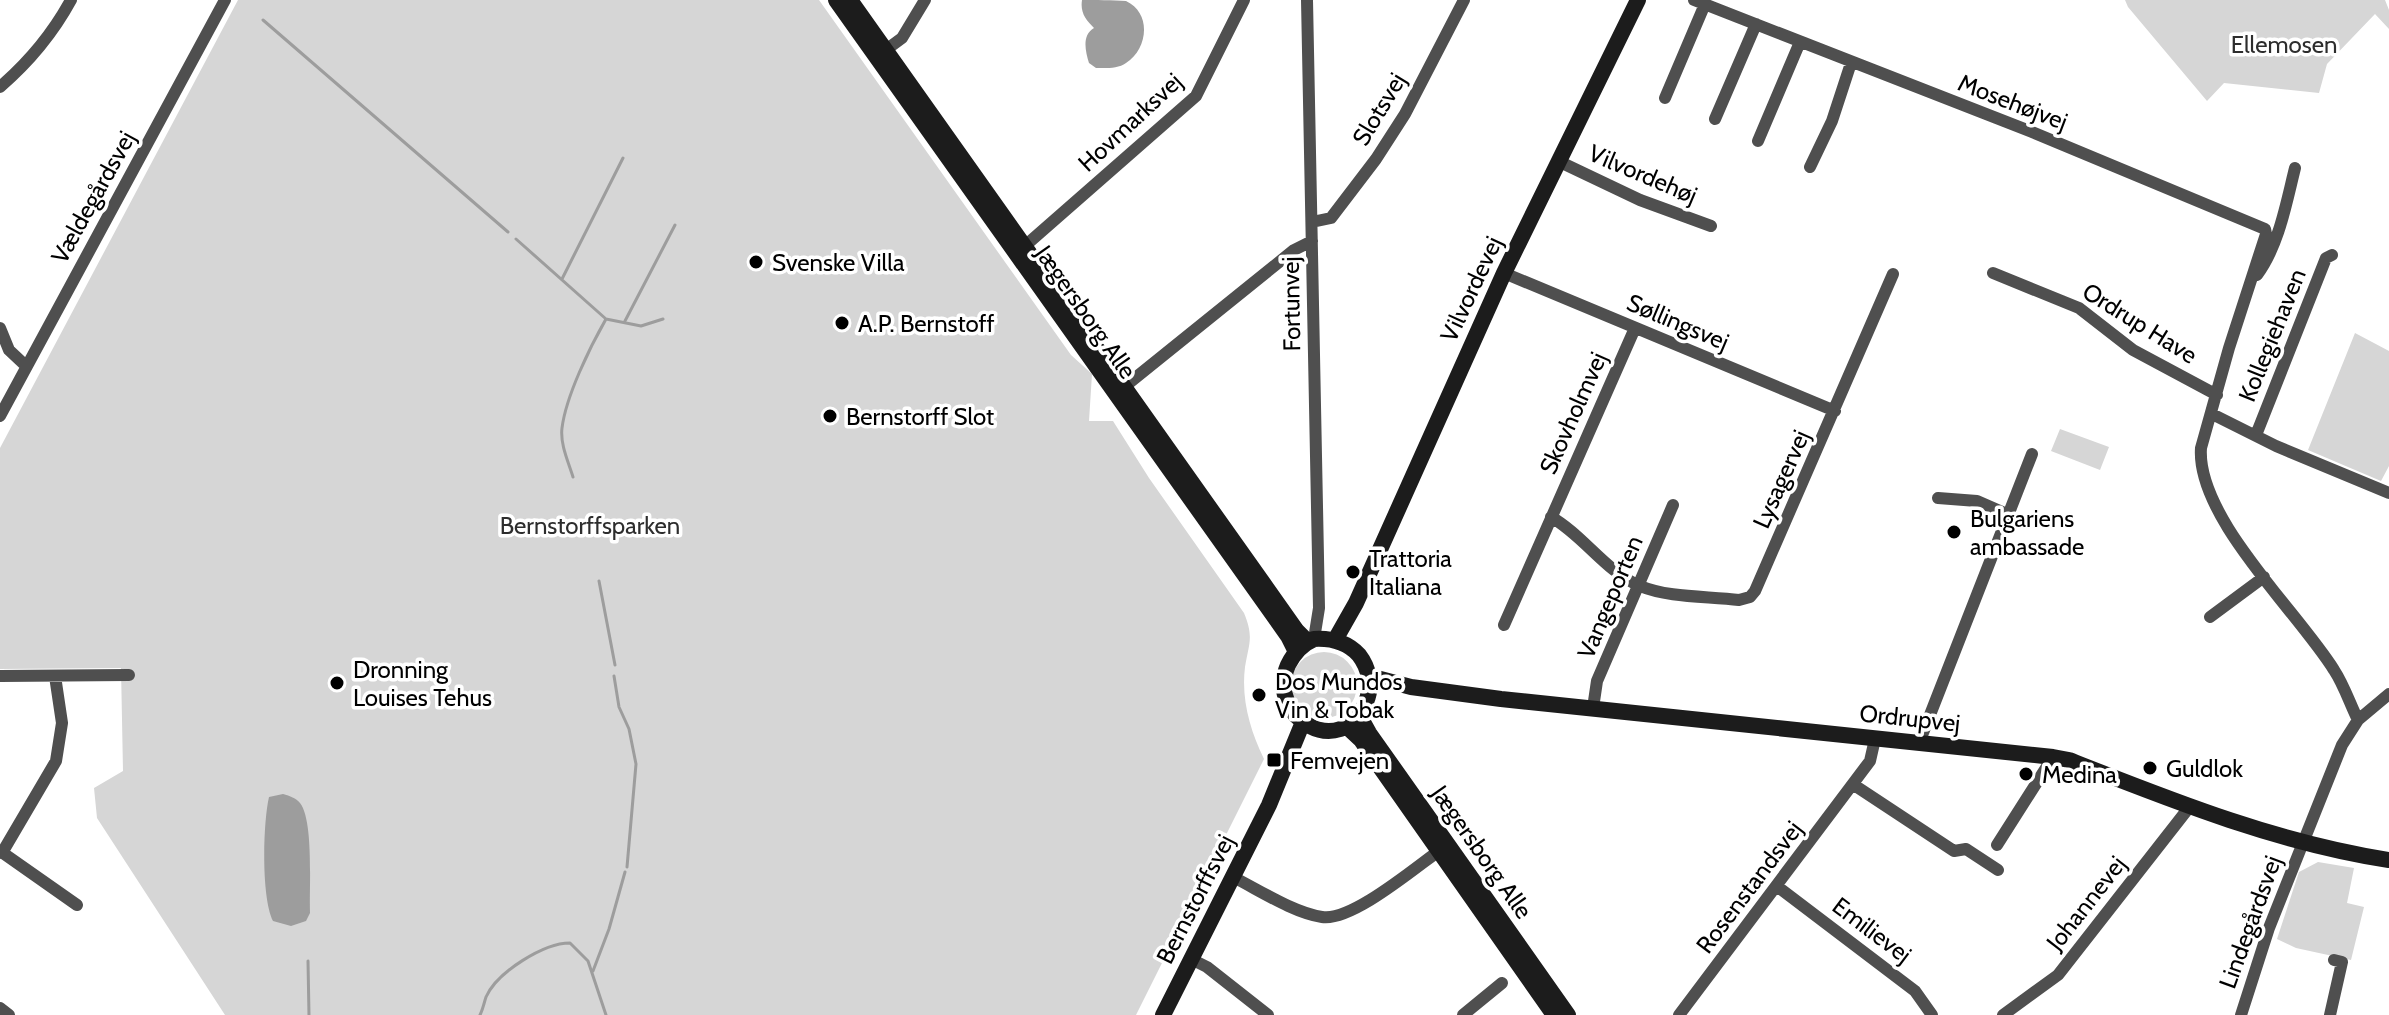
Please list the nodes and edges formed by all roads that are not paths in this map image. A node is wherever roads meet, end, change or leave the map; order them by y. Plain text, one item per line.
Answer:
1 (71, 0) edge
2 (225, 0) edge
3 (836, 0) edge
4 (850, 0) edge
5 (925, 0) edge
6 (1244, 0) edge
7 (1307, 0) edge
8 (1464, 0) edge
9 (1638, 0) edge
10 (1700, 2) edge
11 (1756, 24) junction
12 (1800, 42) junction
13 (881, 54) junction
14 (1851, 63) junction
15 (0, 87) edge
16 (1665, 98) dead end
17 (1715, 119) dead end
18 (1758, 141) dead end
19 (1558, 161) junction
20 (1810, 167) dead end
21 (2295, 168) dead end
22 (1312, 222) junction
23 (1711, 226) dead end
24 (1312, 241) junction
25 (1020, 250) junction
26 (2332, 255) dead end
27 (1504, 273) junction
28 (1993, 273) dead end
29 (1893, 274) dead end
30 (2251, 279) junction
31 (0, 328) edge
32 (1635, 328) junction
33 (26, 366) junction
34 (1124, 387) junction
35 (2217, 395) junction
36 (1835, 411) junction
37 (2212, 414) junction
38 (0, 416) edge
39 (2256, 435) junction
40 (2032, 454) dead end
41 (2389, 493) edge
42 (1938, 498) dead end
43 (1673, 505) dead end
44 (2009, 515) junction
45 (1551, 517) junction
46 (2264, 577) junction
47 (1639, 586) junction
48 (2210, 617) dead end
49 (1504, 625) dead end
50 (1321, 643) junction
51 (129, 675) dead end
52 (0, 676) edge
53 (55, 676) junction
54 (1369, 676) junction
55 (1411, 687) junction
56 (1369, 694) junction
57 (2389, 694) edge
58 (1593, 708) junction
59 (1359, 715) junction
60 (2358, 720) junction
61 (1309, 726) junction
62 (1346, 726) junction
63 (1875, 739) junction
64 (1919, 743) junction
65 (2053, 757) junction
66 (1854, 785) junction
67 (2191, 805) junction
68 (2302, 843) junction
69 (1997, 845) dead end
70 (1443, 848) junction
71 (1, 852) edge
72 (2389, 860) edge
73 (1998, 870) dead end
74 (1233, 877) junction
75 (1778, 887) junction
76 (77, 905) dead end
77 (1191, 959) junction
78 (2334, 960) dead end
79 (1502, 983) dead end
80 (0, 1008) edge
81 (9, 1015) edge
82 (1163, 1015) edge
83 (1268, 1015) edge
84 (1463, 1015) edge
85 (1554, 1015) edge
86 (1568, 1015) edge
87 (1679, 1015) edge
88 (1932, 1015) edge
89 (2003, 1015) edge
90 (2241, 1015) edge
91 (2330, 1015) edge

1 - 15 street
2 - 33 street, Vældegårdsvej
3 - 13 street, Jægersborg Alle
4 - 13 street, Jægersborg Alle
5 - 13 street
6 - 25 street, Hovmarksvej
7 - 22 street, Fortunvej
8 - 22 street, Slotsvej
9 - 19 street, Vilvordevej
10 - 11 street, Mosehøjvej
10 - 16 street
11 - 12 street, Mosehøjvej
11 - 17 street
12 - 14 street, Mosehøjvej
12 - 18 street
13 - 25 street, Jægersborg Alle
14 - 20 street
14 - 30 street, Mosehøjvej
19 - 23 street, Vilvordehøj
19 - 27 street, Vilvordevej
21 - 30 street, Mosehøjvej
22 - 24 street, Fortunvej
24 - 34 street
24 - 50 street, Fortunvej
25 - 34 street, Jægersborg Alle
25 - 50 street, Jægersborg Alle
26 - 39 street, Kollegiehaven
27 - 32 street, Søllingsvej
27 - 50 street, Vilvordevej
28 - 35 street, Ordrup Have
29 - 36 street, Lysagervej
30 - 35 street, Mosehøjvej
31 - 33 street
32 - 36 street, Søllingsvej
32 - 45 street, Skovholmvej
33 - 38 street, Vældegårdsvej
34 - 50 street, Jægersborg Alle
35 - 37 street, Mosehøjvej
36 - 47 street, Lysagervej
37 - 39 street
37 - 46 street, Mosehøjvej
39 - 41 street
40 - 44 street
42 - 44 street
43 - 47 street, Vangeporten
44 - 64 street
45 - 47 street
45 - 49 street, Skovholmvej
46 - 48 street
46 - 60 street, Mosehøjvej
47 - 58 street, Vangeporten
50 - 54 street
50 - 61 street
51 - 53 street
52 - 53 street
53 - 71 street
54 - 55 street, Ordrupvej
54 - 56 street
55 - 56 street, Ordrupvej
55 - 58 street, Ordrupvej
56 - 59 street
57 - 60 street
58 - 63 street, Ordrupvej
59 - 62 street
59 - 70 street, Jægersborg Alle
60 - 68 street, Lindegårdsvej
61 - 62 street
61 - 74 street, Bernstorffsvej
62 - 70 street, Jægersborg Alle
63 - 64 street, Ordrupvej
63 - 66 street, Rosenstandsvej
64 - 65 street, Ordrupvej
65 - 67 street, Ordrupvej
65 - 69 street
66 - 73 street
66 - 75 street, Rosenstandsvej
67 - 68 street, Ordrupvej
67 - 89 street, Johannevej
68 - 72 street, Ordrupvej
68 - 90 street, Lindegårdsvej
70 - 74 street
70 - 85 street, Jægersborg Alle
70 - 86 street, Jægersborg Alle
71 - 76 street
74 - 77 street, Bernstorffsvej
75 - 87 street, Rosenstandsvej
75 - 88 street, Emilievej
77 - 82 street, Bernstorffsvej
77 - 83 street
78 - 91 street
79 - 84 street
80 - 81 street

